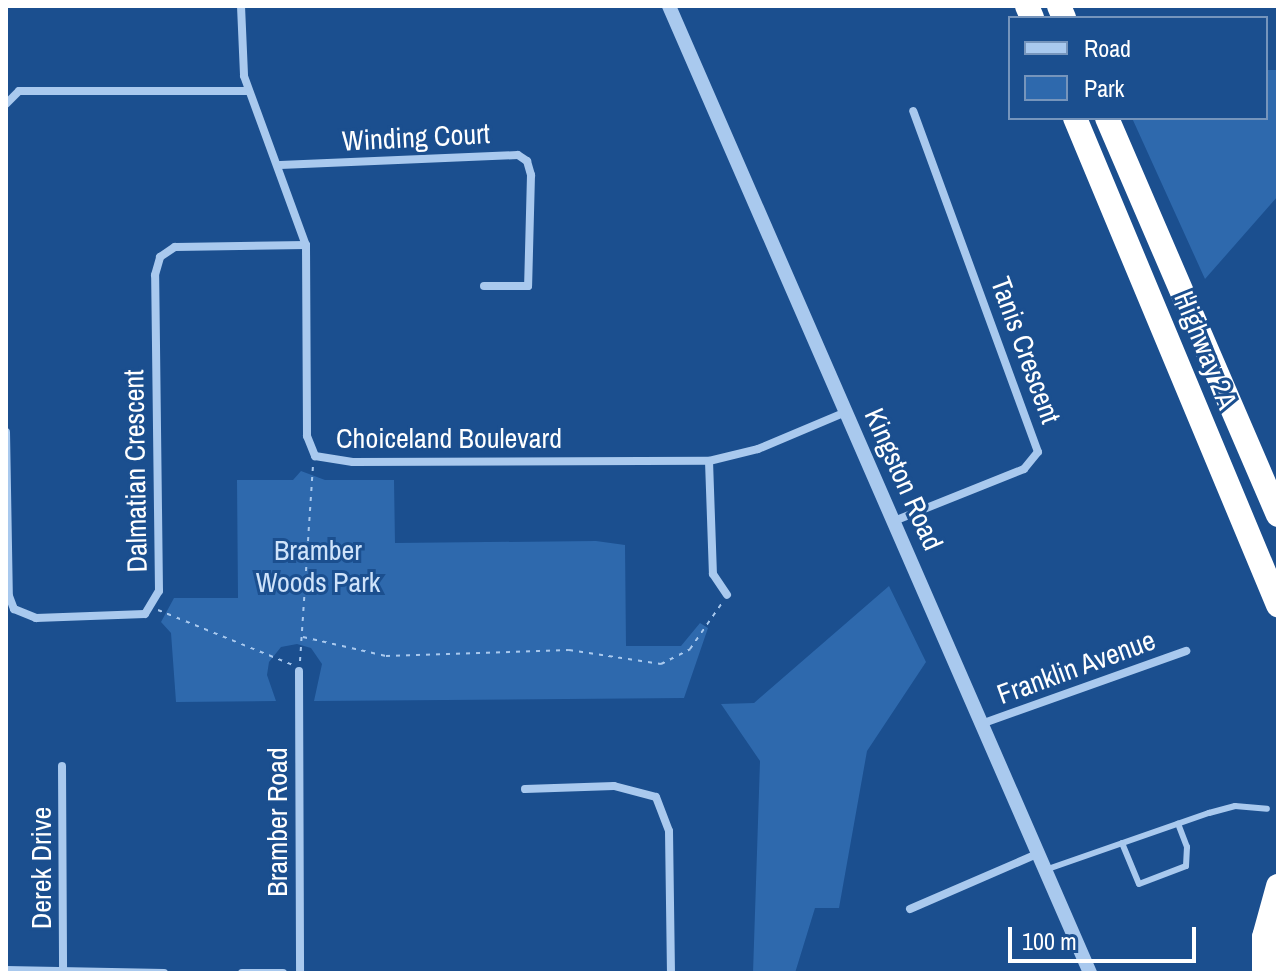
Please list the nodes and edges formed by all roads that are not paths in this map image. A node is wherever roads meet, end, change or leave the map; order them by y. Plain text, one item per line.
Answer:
1 (241, 6) edge
2 (669, 6) edge
3 (248, 91) junction
4 (6, 104) edge
5 (913, 111) dead end
6 (1076, 120) edge
7 (1108, 120) edge
8 (280, 165) junction
9 (306, 245) junction
10 (484, 286) dead end
11 (846, 412) junction
12 (6, 432) edge
13 (709, 461) junction
14 (1278, 515) edge
15 (894, 521) junction
16 (727, 595) road end
17 (1278, 605) edge
18 (1186, 651) dead end
19 (299, 671) road end
20 (981, 724) junction
21 (62, 766) dead end
22 (525, 789) dead end
23 (1267, 809) dead end
24 (1178, 824) junction
25 (1122, 843) junction
26 (1037, 854) junction
27 (1044, 871) junction
28 (1278, 886) edge
29 (910, 909) dead end
30 (1278, 930) edge
31 (6, 970) edge
32 (63, 971) junction
33 (164, 973) edge
34 (242, 973) edge
35 (283, 973) edge
36 (300, 973) edge
37 (671, 973) edge
38 (1090, 973) edge
39 (1264, 973) edge
40 (1276, 973) edge

1 - 3 street, Choiceland Boulevard
2 - 11 street, Kingston Road
3 - 4 street
3 - 8 street, Choiceland Boulevard
5 - 15 street, Tanis Crescent
6 - 17 highway, Highway 2A
7 - 14 highway, Highway 2A
8 - 9 street, Choiceland Boulevard
8 - 10 street, Winding Court
9 - 12 street, Dalmatian Crescent
9 - 13 street, Choiceland Boulevard
11 - 13 street, Choiceland Boulevard
11 - 15 street, Kingston Road
13 - 16 street
15 - 20 street, Kingston Road
18 - 20 street, Franklin Avenue
19 - 36 street, Bramber Road
20 - 26 street, Kingston Road
21 - 32 street, Derek Drive
22 - 37 street
23 - 24 lane
24 - 25 lane
24 - 25 lane
25 - 27 lane
26 - 27 street, Kingston Road
26 - 29 street
27 - 38 street, Kingston Road
28 - 39 highway
30 - 40 highway
31 - 32 street
32 - 33 street
34 - 35 street

